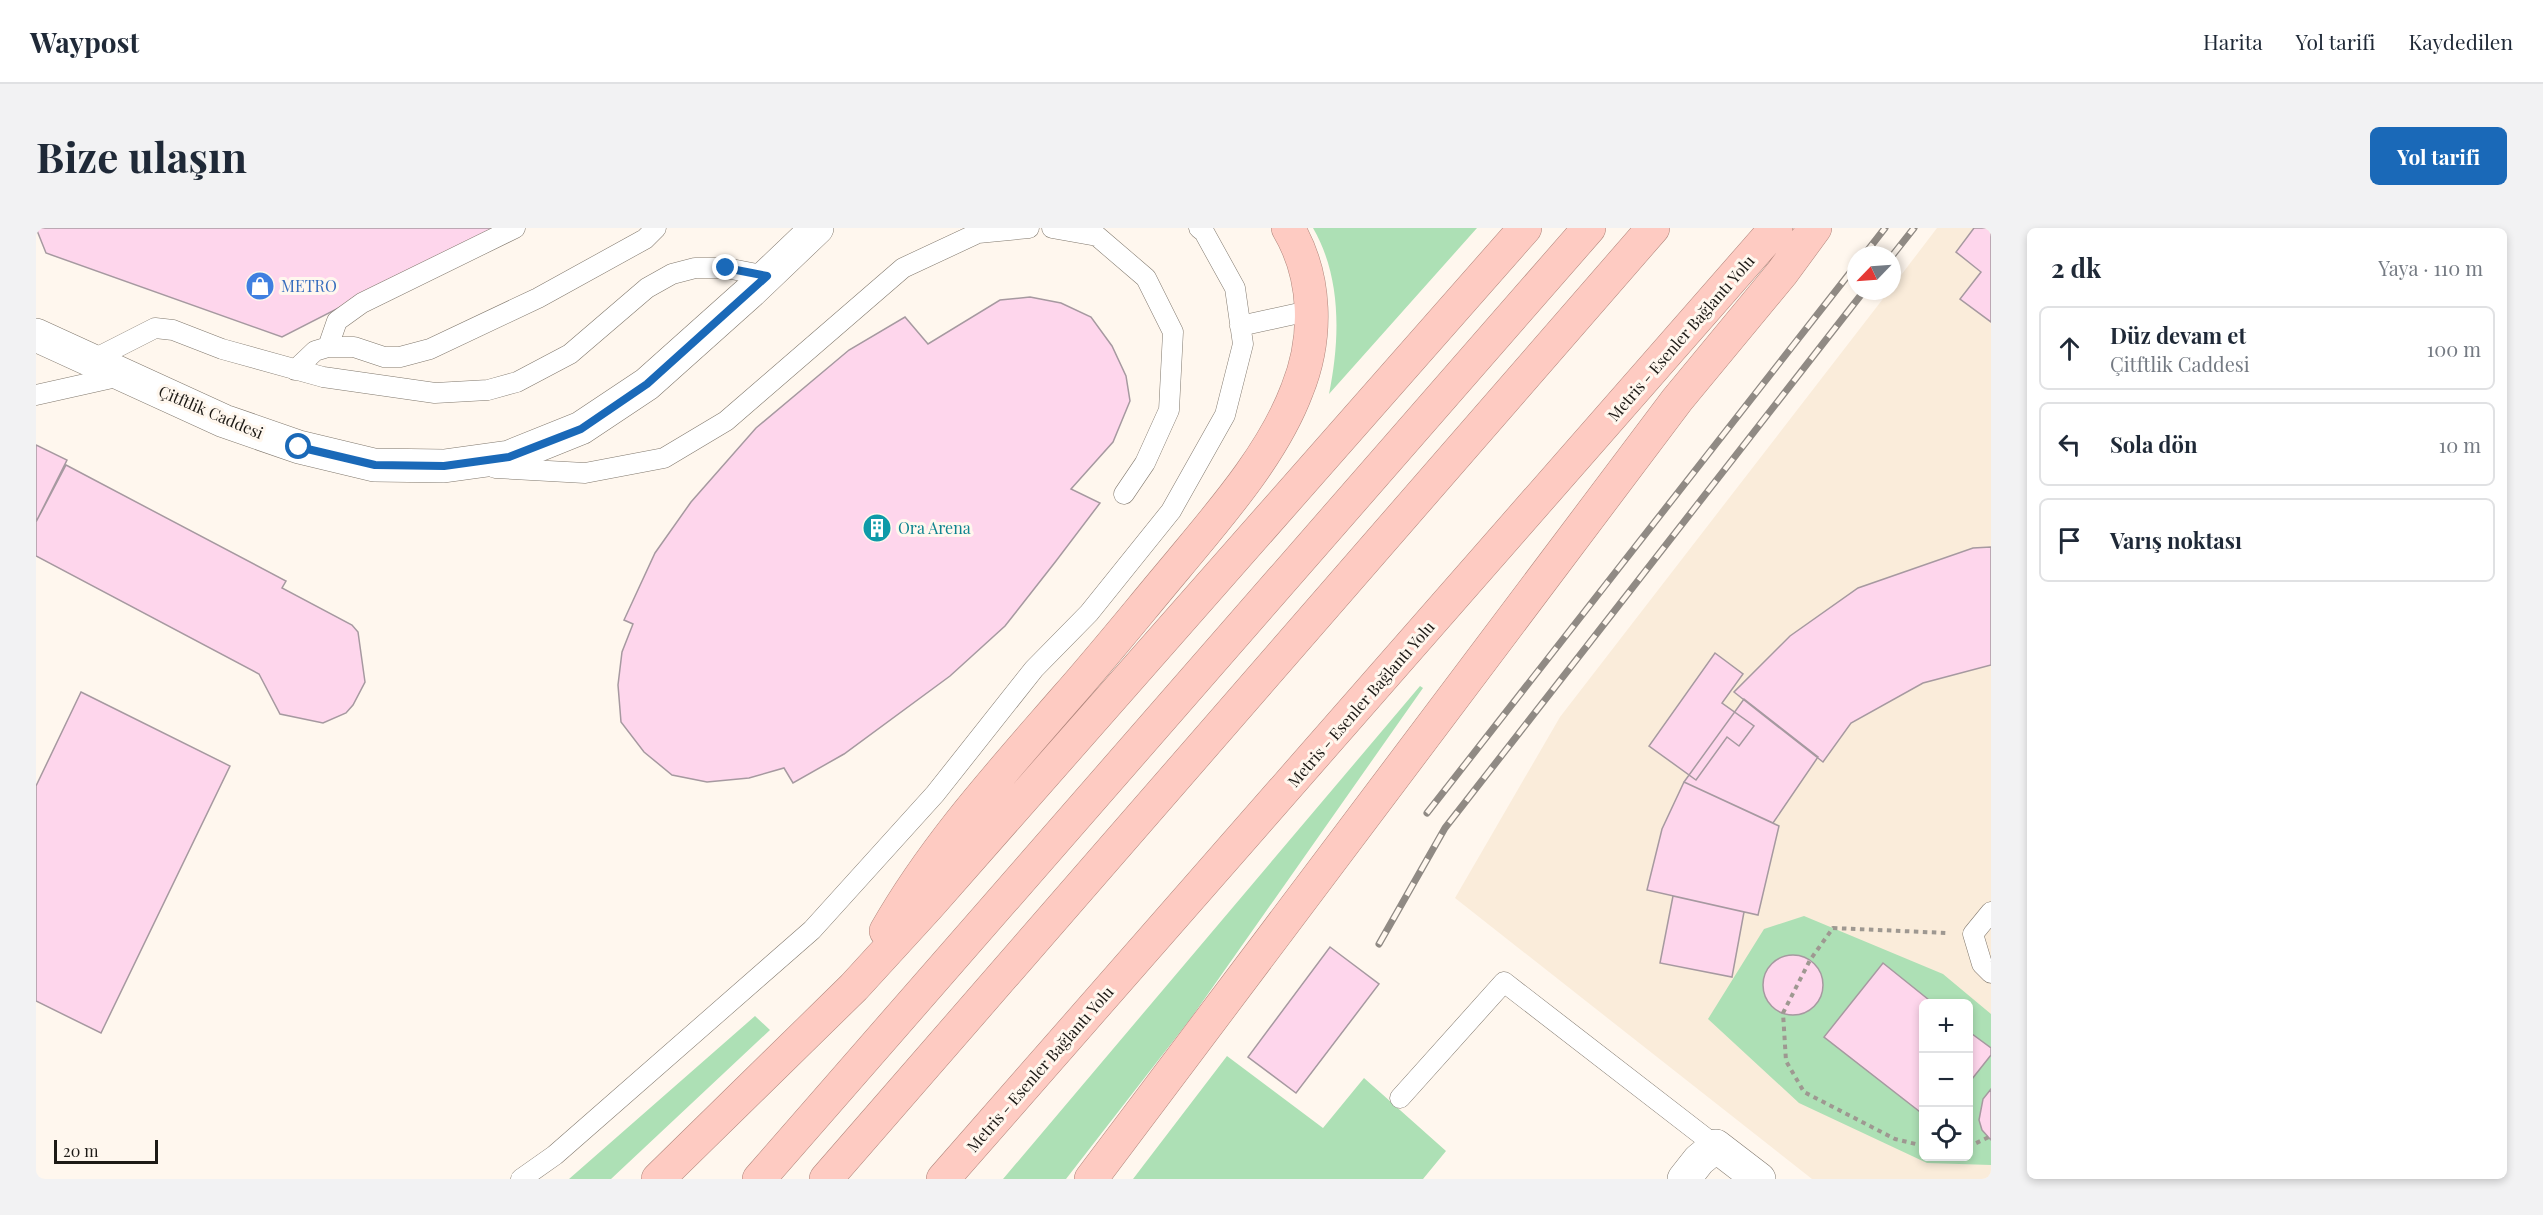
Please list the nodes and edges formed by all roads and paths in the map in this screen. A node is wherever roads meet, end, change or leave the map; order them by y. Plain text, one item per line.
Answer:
1 (515, 228) edge
2 (656, 228) edge
3 (817, 228) edge
4 (1029, 228) edge
5 (1052, 228) edge
6 (1199, 228) edge
7 (1288, 228) edge
8 (1525, 228) edge
9 (1589, 228) edge
10 (1653, 228) edge
11 (1776, 228) edge
12 (1815, 228) edge
13 (767, 276) junction
14 (1312, 310) junction
15 (1240, 326) junction
16 (36, 335) edge
17 (328, 347) junction
18 (92, 360) junction
19 (295, 370) junction
20 (125, 375) junction
21 (36, 394) edge
22 (444, 466) junction
23 (1124, 494) dead end
24 (1991, 912) edge
25 (1973, 934) junction
26 (1991, 973) edge
27 (854, 987) junction
28 (1400, 1098) dead end
29 (1991, 1136) edge
30 (1919, 1145) edge
31 (1973, 1145) edge
32 (1716, 1146) junction
33 (521, 1179) edge
34 (658, 1179) edge
35 (759, 1179) edge
36 (826, 1179) edge
37 (943, 1179) edge
38 (1091, 1179) edge
39 (1684, 1179) edge
40 (1759, 1179) edge

1 - 17 lane
2 - 17 lane
3 - 13 street, Çitftlik Caddesi
4 - 22 lane
5 - 23 lane
6 - 15 lane
7 - 14 highway
8 - 27 highway
9 - 35 highway
10 - 36 highway
11 - 37 highway, Metris - Esenler Bağlantı Yolu
12 - 38 highway
13 - 19 lane
13 - 22 street, Çitftlik Caddesi
14 - 15 lane
14 - 27 highway
15 - 33 lane
16 - 18 street, Çitftlik Caddesi
17 - 19 lane
18 - 19 lane
18 - 20 street, Çitftlik Caddesi
20 - 21 lane
20 - 22 street, Çitftlik Caddesi
24 - 25 lane
25 - 26 lane
25 - 30 path
27 - 34 highway
28 - 32 lane
29 - 31 path
32 - 39 street
32 - 40 street

